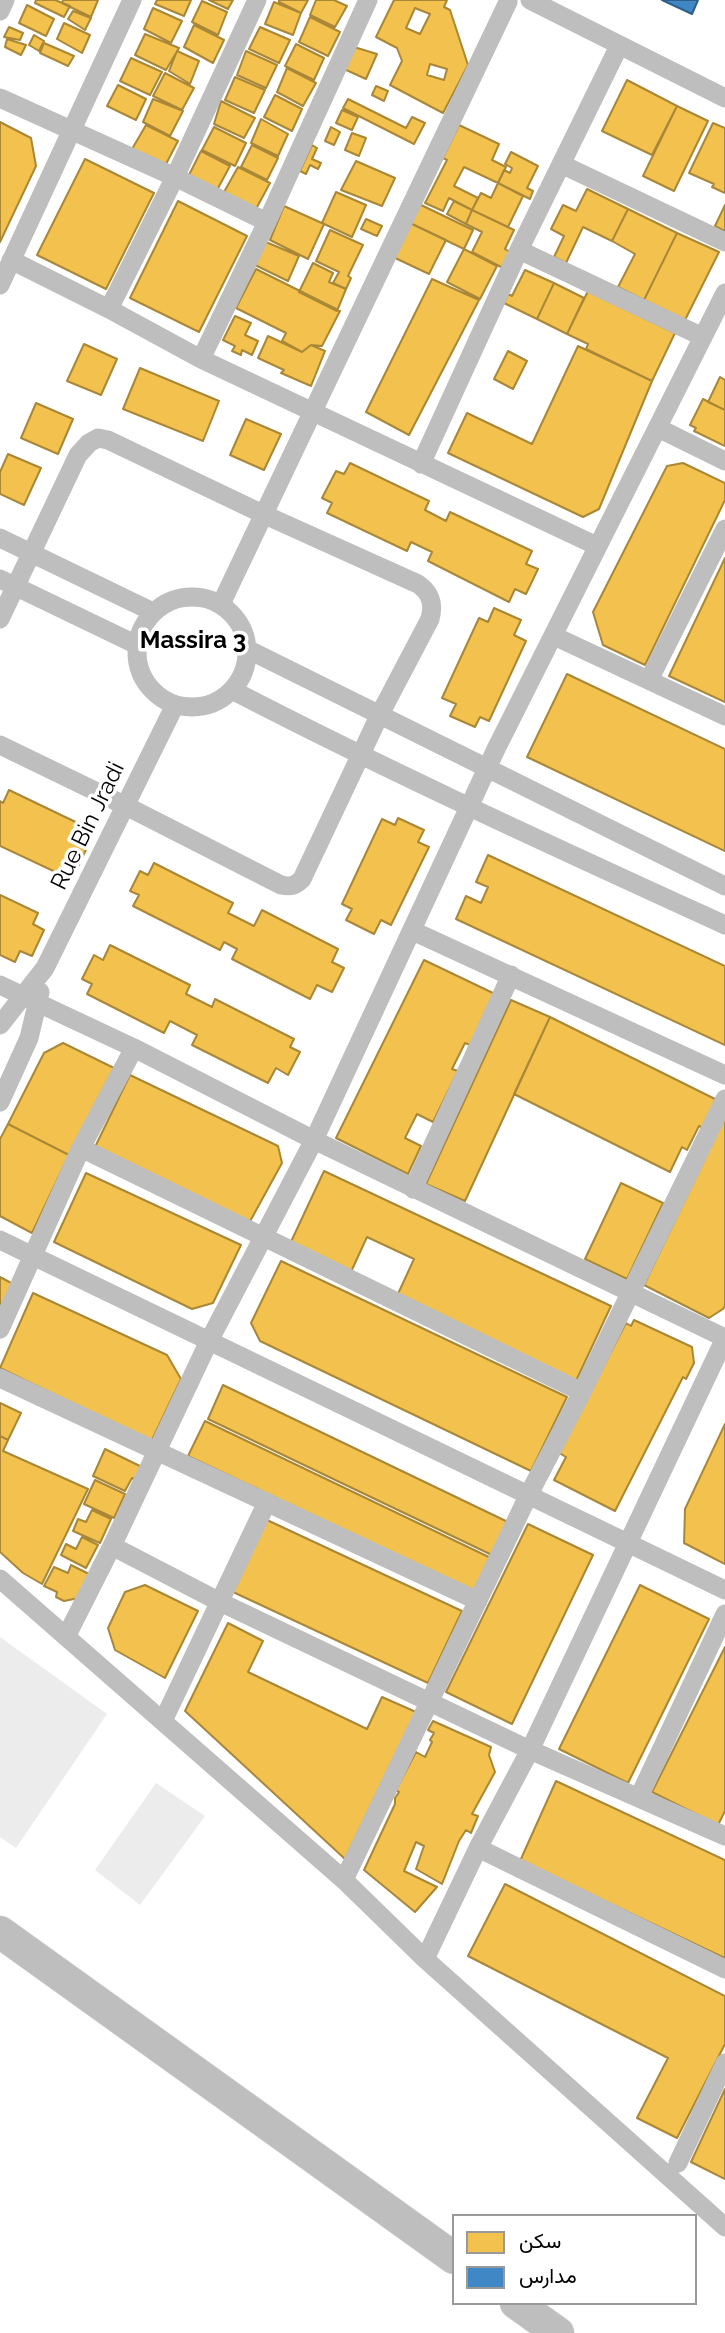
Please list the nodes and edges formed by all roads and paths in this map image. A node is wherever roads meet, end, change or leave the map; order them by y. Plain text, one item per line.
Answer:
1 (5, 0) edge
2 (132, 0) edge
3 (257, 0) edge
4 (368, 0) edge
5 (530, 0) edge
6 (510, 1) edge
7 (0, 10) edge
8 (619, 46) junction
9 (725, 97) edge
10 (0, 98) edge
11 (71, 131) junction
12 (561, 164) junction
13 (175, 177) junction
14 (267, 222) junction
15 (725, 242) edge
16 (519, 250) junction
17 (11, 260) junction
18 (0, 285) edge
19 (725, 293) edge
20 (109, 309) junction
21 (703, 337) junction
22 (201, 359) junction
23 (313, 412) junction
24 (658, 428) junction
25 (725, 461) edge
26 (421, 464) junction
27 (265, 514) junction
28 (725, 529) edge
29 (0, 538) edge
30 (597, 546) junction
31 (33, 554) junction
32 (8, 583) edge
33 (221, 604) junction
34 (153, 612) junction
35 (0, 619) edge
36 (554, 636) junction
37 (136, 645) junction
38 (247, 649) junction
39 (649, 680) junction
40 (232, 690) junction
41 (175, 705) junction
42 (379, 716) junction
43 (725, 716) edge
44 (0, 745) edge
45 (360, 755) junction
46 (487, 768) junction
47 (126, 806) junction
48 (468, 807) junction
49 (725, 886) edge
50 (725, 925) edge
51 (413, 931) junction
52 (511, 975) junction
53 (0, 985) edge
54 (30, 999) junction
55 (0, 1026) edge
56 (134, 1048) junction
57 (725, 1076) edge
58 (725, 1099) edge
59 (0, 1102) edge
60 (314, 1140) junction
61 (81, 1149) junction
62 (413, 1189) junction
63 (263, 1239) junction
64 (0, 1240) edge
65 (33, 1256) junction
66 (631, 1292) junction
67 (0, 1329) edge
68 (725, 1338) edge
69 (209, 1341) junction
70 (0, 1378) edge
71 (582, 1392) junction
72 (158, 1451) junction
73 (528, 1496) junction
74 (267, 1502) junction
75 (629, 1545) junction
76 (112, 1546) junction
77 (0, 1579) edge
78 (725, 1590) edge
79 (478, 1601) junction
80 (220, 1602) junction
81 (725, 1614) edge
82 (66, 1637) junction
83 (430, 1702) junction
84 (163, 1721) junction
85 (530, 1750) junction
86 (639, 1797) junction
87 (725, 1836) edge
88 (478, 1848) junction
89 (344, 1880) junction
90 (0, 1932) edge
91 (425, 1959) junction
92 (725, 1969) edge
93 (725, 2063) edge
94 (678, 2163) dead end
95 (725, 2227) edge
96 (452, 2257) edge
97 (519, 2305) edge
98 (558, 2333) edge

1 - 7 street
2 - 11 street
3 - 13 street
4 - 14 street
5 - 8 street
6 - 23 street
8 - 9 street
8 - 12 street
10 - 11 street
11 - 13 street
11 - 17 street
12 - 15 street
12 - 16 street
13 - 14 street
13 - 20 street
14 - 22 street
16 - 21 street
16 - 26 street
17 - 18 street
17 - 20 street
19 - 21 street
20 - 22 street
21 - 24 street
22 - 23 street
23 - 26 street
23 - 27 street
24 - 25 street
24 - 30 street
26 - 30 street
27 - 31 street
27 - 33 street
27 - 42 street
28 - 39 street
29 - 31 street
30 - 36 street
31 - 32 street
31 - 34 street
32 - 35 street
32 - 37 street
33 - 34 street
33 - 38 street
34 - 37 street
36 - 39 street
36 - 46 street
37 - 41 street
38 - 40 street
38 - 42 street
39 - 43 street
40 - 41 street
40 - 45 street
41 - 47 street, Rue Bin Jradi
42 - 45 street
42 - 46 street
44 - 47 street
45 - 47 street
45 - 48 street
46 - 48 street
46 - 49 street
47 - 54 street, Rue Bin Jradi
48 - 50 street
48 - 51 street
51 - 52 street
51 - 60 street
52 - 57 street
52 - 62 street
53 - 54 street
54 - 55 street, Rue Bin Jradi
54 - 56 street
54 - 59 street, Rue Bin Jradi
56 - 60 street
56 - 61 street
58 - 66 street
60 - 62 street
60 - 63 street
61 - 63 street
61 - 65 street
62 - 66 street
63 - 69 street
63 - 71 street
64 - 65 street
65 - 67 street
65 - 69 street
66 - 68 street
66 - 71 street
68 - 75 street
69 - 72 street
69 - 73 street
70 - 72 street
71 - 73 street
72 - 74 street
72 - 76 street
73 - 75 street
73 - 79 street
74 - 79 street
74 - 80 street
75 - 78 street
75 - 85 street
76 - 80 street
76 - 82 street
77 - 82 street
79 - 83 street
80 - 83 street
80 - 84 street
81 - 86 street
82 - 84 street
83 - 85 street
83 - 89 street
84 - 89 street
85 - 86 street
85 - 88 street
86 - 87 street
88 - 91 street
88 - 92 street
89 - 91 street
90 - 96 main road
91 - 95 street
93 - 94 street
97 - 98 main road

